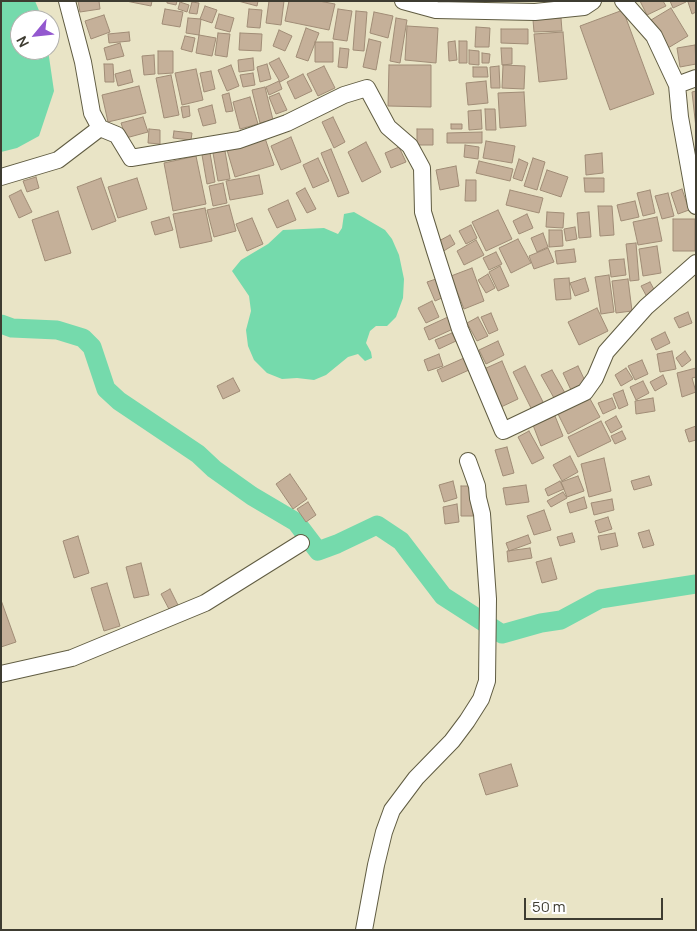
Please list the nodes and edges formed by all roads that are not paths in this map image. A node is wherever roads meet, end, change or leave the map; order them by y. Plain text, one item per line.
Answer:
1 (67, 1) edge
2 (403, 1) edge
3 (593, 1) edge
4 (623, 1) edge
5 (696, 78) edge
6 (677, 85) junction
7 (100, 128) junction
8 (1, 177) edge
9 (696, 206) edge
10 (696, 263) edge
11 (468, 461) dead end
12 (301, 543) dead end
13 (1, 674) edge
14 (364, 930) edge

1 - 7 street
2 - 3 street
4 - 6 street
5 - 6 street
6 - 9 street
7 - 8 street
7 - 10 street
11 - 14 street
12 - 13 street

